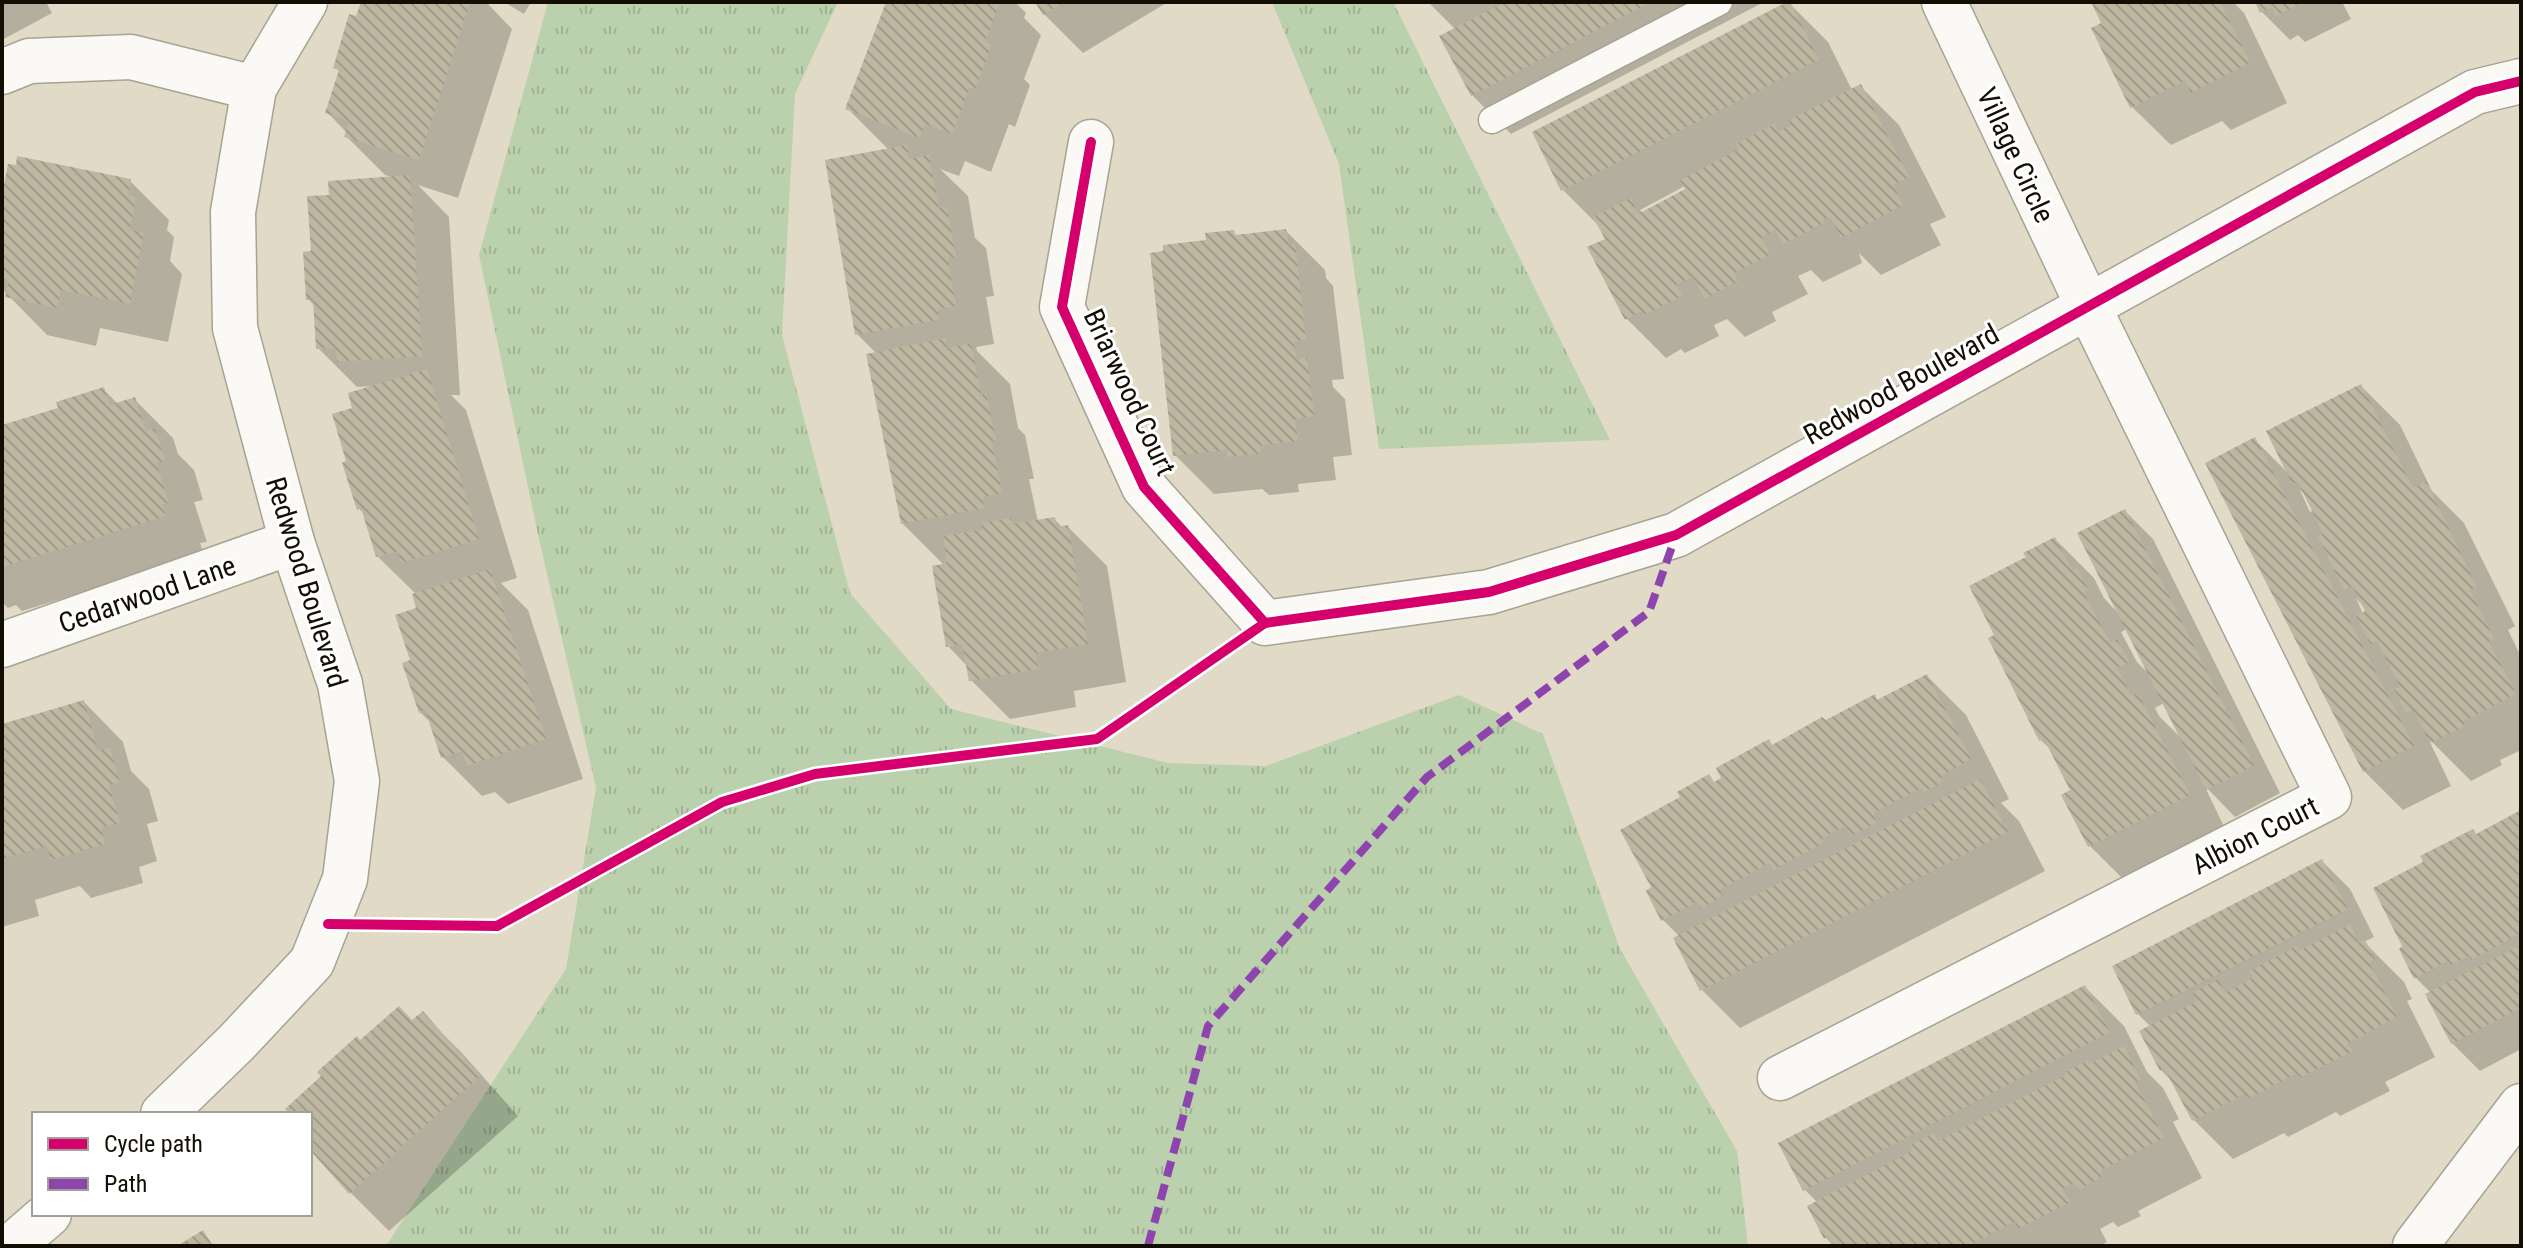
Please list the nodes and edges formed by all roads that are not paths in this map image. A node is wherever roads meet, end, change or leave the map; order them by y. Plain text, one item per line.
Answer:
1 (305, 2) edge
2 (1719, 2) edge
3 (1944, 2) edge
4 (2, 72) edge
5 (2521, 81) edge
6 (254, 88) junction
7 (1492, 120) dead end
8 (1091, 142) dead end
9 (2089, 308) junction
10 (292, 542) junction
11 (1265, 623) joint
12 (2, 645) edge
13 (1780, 1078) dead end
14 (2521, 1106) edge
15 (165, 1112) edge
16 (47, 1216) edge
17 (12, 1246) edge
18 (2415, 1246) edge

1 - 6 street, Redwood Boulevard
2 - 7 lane
3 - 9 street, Village Circle
4 - 6 street
5 - 9 street, Redwood Boulevard
6 - 10 street, Redwood Boulevard
8 - 11 street, Briarwood Court
9 - 11 street, Redwood Boulevard
9 - 13 street, Albion Court
10 - 12 street, Cedarwood Lane
10 - 15 street, Redwood Boulevard
14 - 18 street
16 - 17 street

